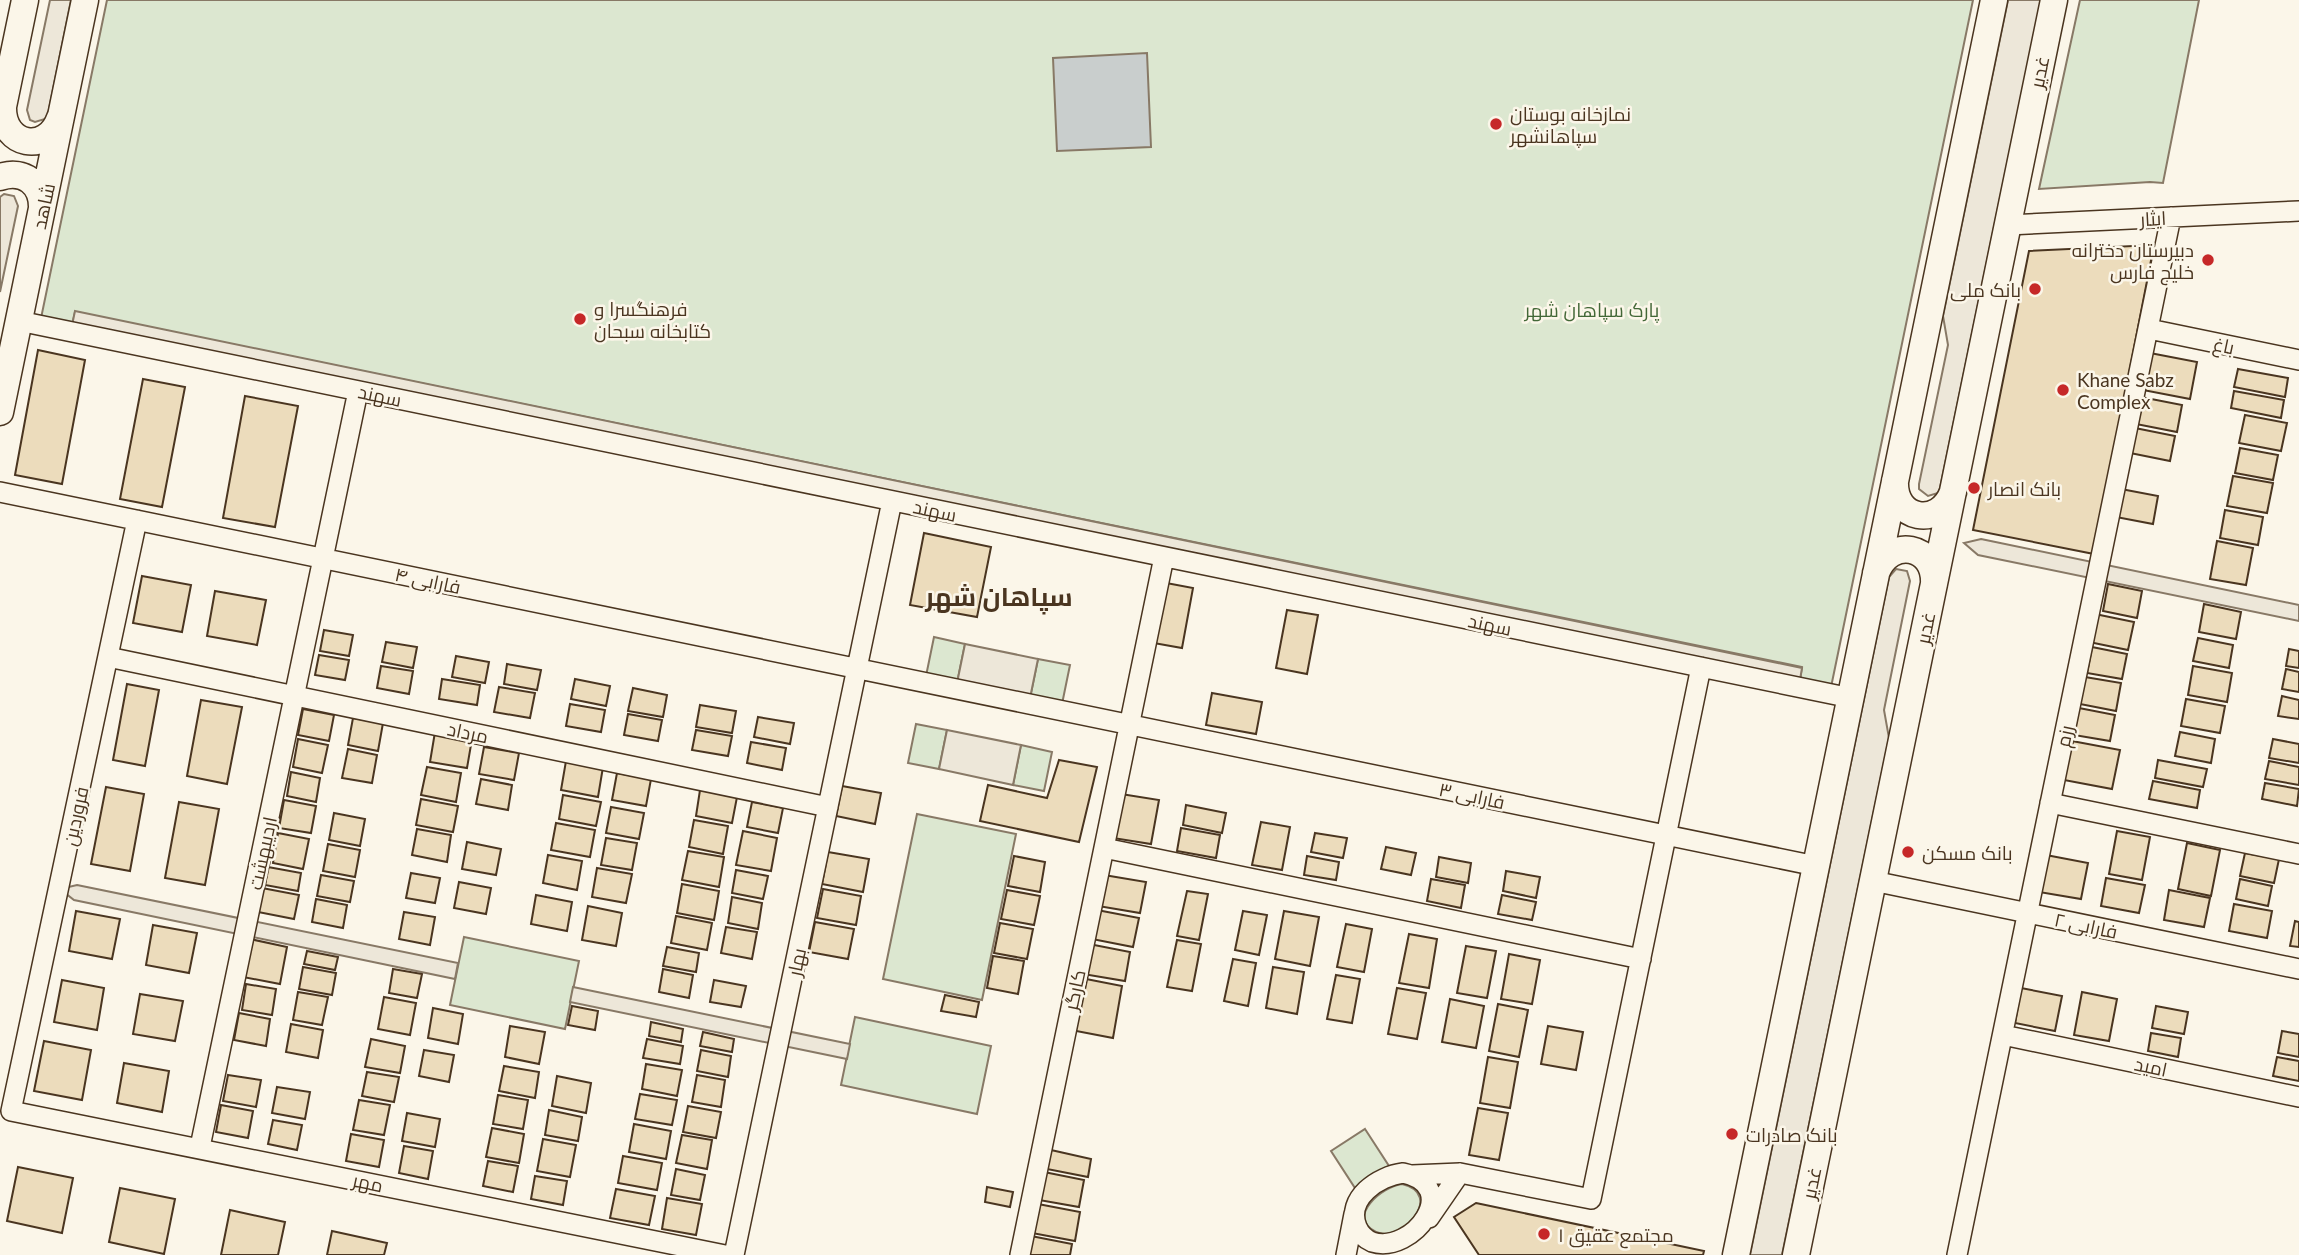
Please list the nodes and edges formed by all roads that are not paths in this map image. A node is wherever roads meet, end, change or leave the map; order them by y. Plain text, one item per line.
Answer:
1 (25, 0) edge
2 (85, 0) edge
3 (1994, 0) edge
4 (2054, 0) edge
5 (1, 114) edge
6 (61, 118) junction
7 (0, 177) edge
8 (42, 209) junction
9 (2299, 211) edge
10 (2171, 218) junction
11 (2008, 225) junction
12 (19, 321) junction
13 (2149, 329) junction
14 (2299, 360) edge
15 (358, 391) junction
16 (0, 412) edge
17 (1895, 481) junction
18 (0, 492) edge
19 (1953, 492) junction
20 (892, 501) junction
21 (137, 520) junction
22 (1164, 556) junction
23 (323, 558) junction
24 (1877, 573) junction
25 (1934, 584) junction
26 (108, 657) junction
27 (1700, 667) junction
28 (857, 668) junction
29 (294, 696) junction
30 (1851, 698) junction
31 (1129, 724) junction
32 (2050, 803) junction
33 (828, 807) junction
34 (1666, 835) junction
35 (1104, 848) junction
36 (2299, 854) edge
37 (1816, 866) junction
38 (1873, 881) junction
39 (2028, 913) junction
40 (1641, 959) junction
41 (2299, 969) edge
42 (2003, 1035) junction
43 (2299, 1097) edge
44 (11, 1111) joint
45 (200, 1147) junction
46 (1460, 1172) junction
47 (1412, 1175) junction
48 (1354, 1213) junction
49 (1425, 1223) junction
50 (1393, 1244) junction
51 (725, 1255) edge
52 (734, 1255) edge
53 (1020, 1255) edge
54 (1346, 1255) edge
55 (1373, 1255) edge
56 (1736, 1255) edge
57 (1796, 1255) edge
58 (1957, 1255) edge

1 - 5 main road
2 - 6 main road, شاهد
3 - 17 main road
4 - 11 main road, غدیر
5 - 6 main road
6 - 8 main road, شاهد
7 - 8 main road
8 - 12 main road, شاهد
9 - 10 street, ایثار
10 - 11 street, ایثار
10 - 13 street, رزم
11 - 19 main road, غدیر
12 - 15 street, سهند
12 - 16 main road, شاهد
13 - 14 street, باغ
13 - 32 street, رزم
15 - 20 street, سهند
15 - 23 street, اردیبهشت
17 - 19 main road
17 - 24 main road
18 - 21 street, فارابی ۴
19 - 25 main road, غدیر
20 - 22 street, سهند
20 - 28 street, بهار
21 - 23 street, فارابی ۴
21 - 26 street, فروردین
22 - 27 street, سهند
22 - 31 street, کارگر
23 - 28 street, فارابی ۴
23 - 29 street, اردیبهشت
24 - 25 main road
24 - 30 main road
25 - 38 main road, غدیر
26 - 29 street, مرداد
26 - 44 street, فروردین
27 - 30 street, سهند
27 - 34 street
28 - 31 street, فارابی ۴
28 - 33 street, بهار
29 - 33 street, مرداد
29 - 45 street, اردیبهشت
30 - 37 main road
31 - 34 street, فارابی ۳
31 - 35 street, کارگر
32 - 36 street
32 - 39 street, رزم
33 - 52 street, بهار
34 - 37 street, فارابی ۳
34 - 40 street
35 - 40 street
35 - 53 street, کارگر
37 - 56 main road
38 - 39 street, فارابی ۲
38 - 57 main road, غدیر
39 - 41 street, فارابی ۲
39 - 42 street, رزم
40 - 46 street
42 - 43 street, امید
42 - 58 street, رزم
44 - 45 street, مهر
45 - 51 street, مهر
46 - 47 street
46 - 49 street
47 - 48 street
47 - 49 street
48 - 50 street
48 - 54 street
49 - 50 street
50 - 55 street

